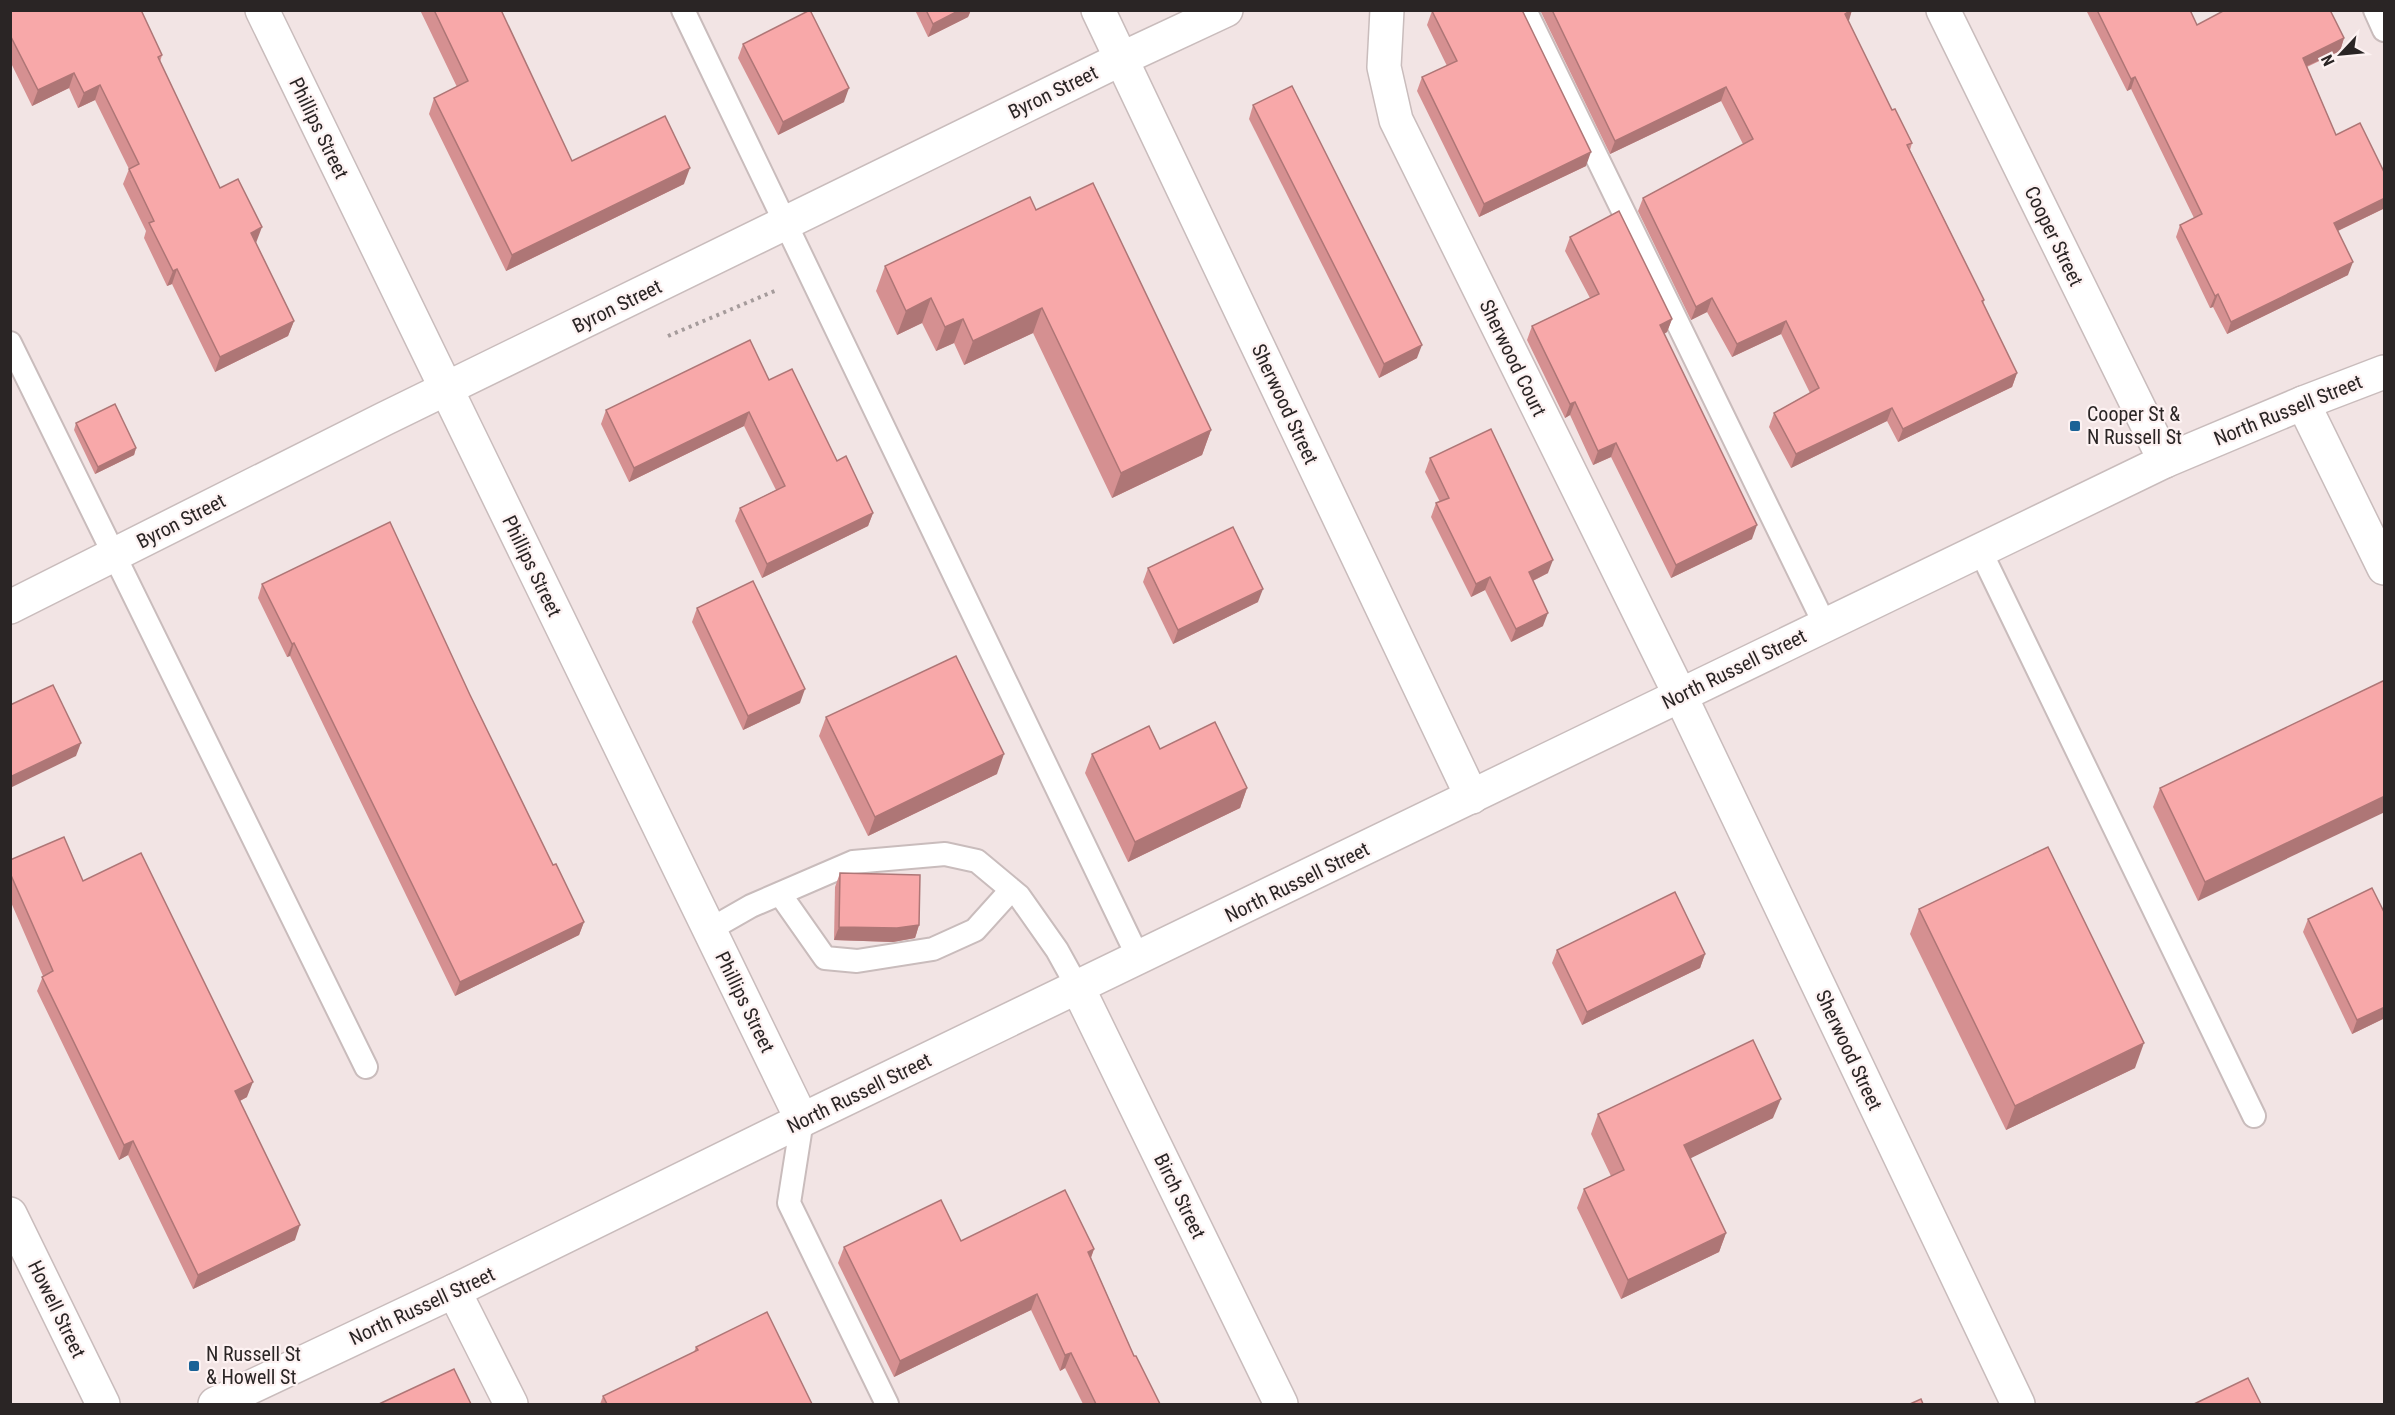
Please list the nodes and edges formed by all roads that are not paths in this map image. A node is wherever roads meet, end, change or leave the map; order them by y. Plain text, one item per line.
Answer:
1 (262, 10) edge
2 (683, 10) edge
3 (1098, 10) edge
4 (1226, 10) edge
5 (1387, 10) edge
6 (1525, 10) edge
7 (1943, 10) edge
8 (2375, 10) edge
9 (2385, 30) edge
10 (1121, 59) junction
11 (787, 223) junction
12 (10, 343) edge
13 (2385, 372) edge
14 (446, 390) junction
15 (2303, 403) junction
16 (2165, 461) junction
17 (1980, 550) junction
18 (113, 555) junction
19 (2385, 568) edge
20 (10, 607) edge
21 (1825, 625) junction
22 (1680, 695) junction
23 (1472, 797) junction
24 (1011, 890) junction
25 (780, 894) junction
26 (709, 930) junction
27 (1139, 959) junction
28 (1078, 988) junction
29 (366, 1067) dead end
30 (2254, 1116) dead end
31 (802, 1120) junction
32 (10, 1214) edge
33 (454, 1291) junction
34 (103, 1404) edge
35 (215, 1404) edge
36 (511, 1404) edge
37 (887, 1404) edge
38 (1281, 1404) edge
39 (2018, 1404) edge

1 - 14 street, Phillips Street
2 - 11 lane
3 - 10 street, Sherwood Street
4 - 10 street, Byron Street
5 - 22 street, Sherwood Court
6 - 21 lane
7 - 16 street, Cooper Street
8 - 9 lane
10 - 11 street, Byron Street
10 - 23 street, Sherwood Street
11 - 14 street, Byron Street
11 - 27 lane
12 - 18 lane
13 - 15 street, North Russell Street
14 - 18 street, Byron Street
14 - 26 street, Phillips Street
15 - 16 street, North Russell Street
15 - 19 street
16 - 17 street, North Russell Street
17 - 21 street, North Russell Street
17 - 30 lane
18 - 20 street, Byron Street
18 - 29 lane
21 - 22 street, North Russell Street
22 - 23 street, North Russell Street
22 - 39 street, Sherwood Street
23 - 27 street, North Russell Street
24 - 25 lane
24 - 25 lane
24 - 28 lane
25 - 26 lane
26 - 31 street, Phillips Street
27 - 28 street, North Russell Street
28 - 31 street, North Russell Street
28 - 38 street, Birch Street
31 - 33 street, North Russell Street
31 - 37 lane
32 - 34 street, Howell Street
33 - 35 street, North Russell Street
33 - 36 street

